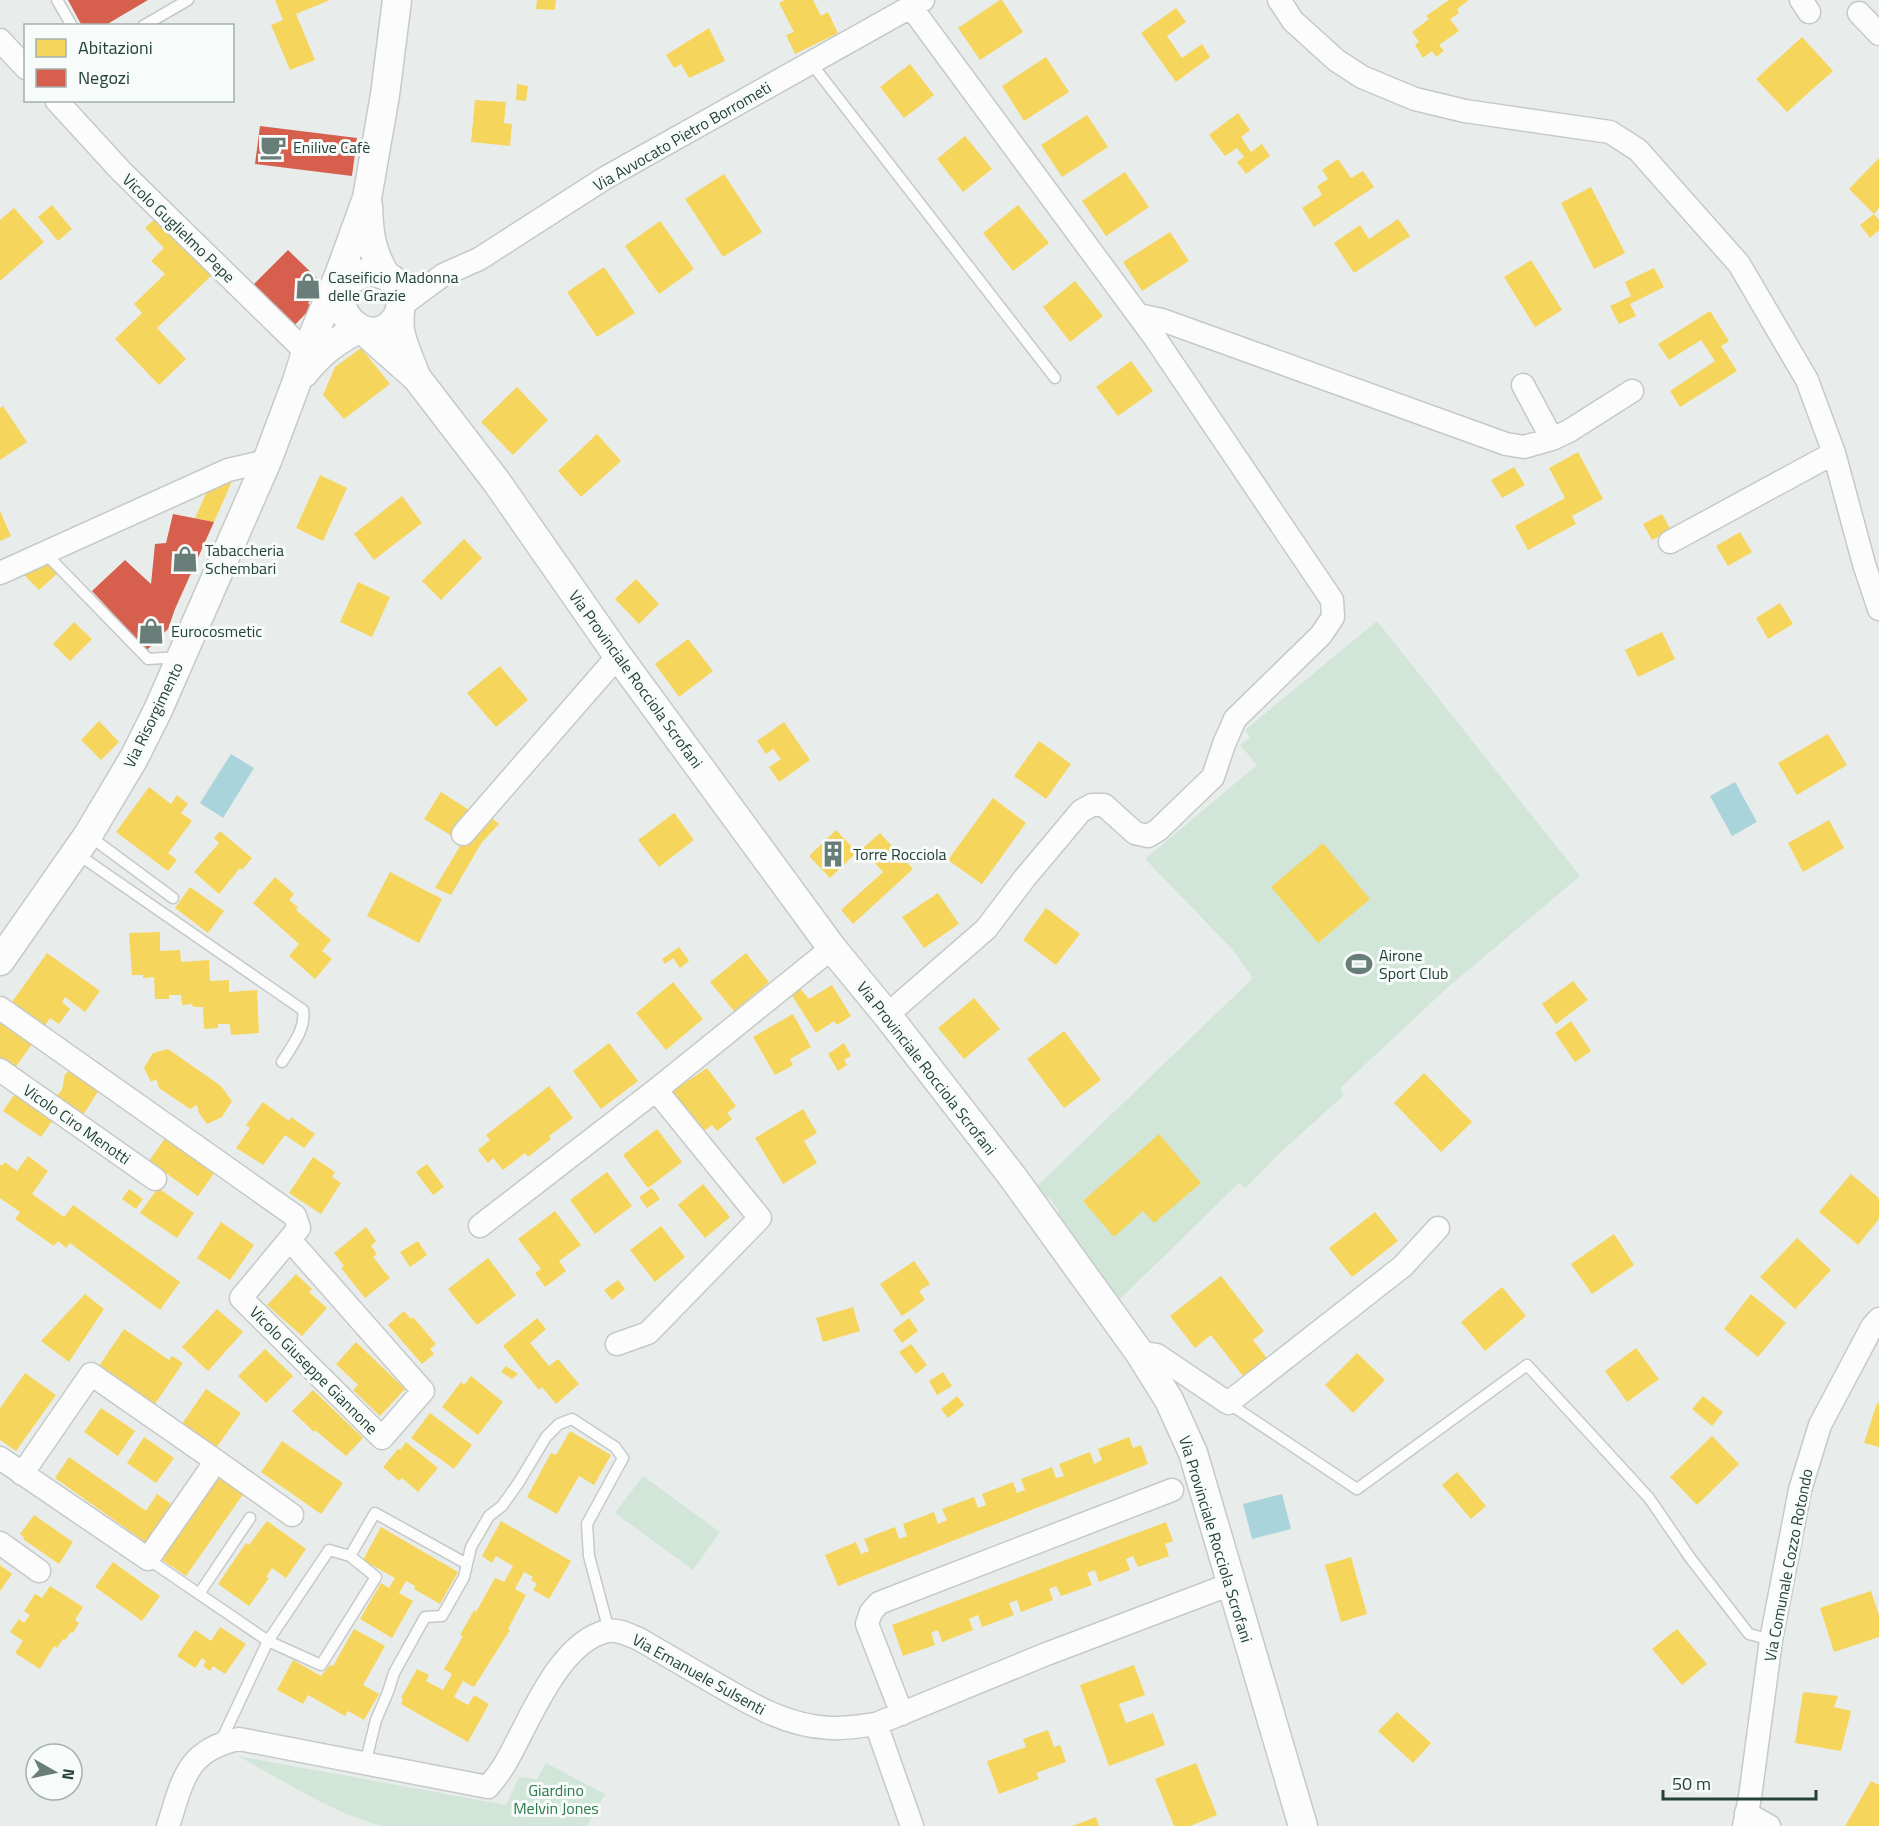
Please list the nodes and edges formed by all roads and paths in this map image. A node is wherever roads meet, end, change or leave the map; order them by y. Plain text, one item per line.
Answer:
1 (57, 0) edge
2 (188, 0) edge
3 (398, 0) edge
4 (1279, 0) edge
5 (917, 4) edge
6 (1859, 13) dead end
7 (71, 24) edge
8 (146, 24) edge
9 (1879, 34) edge
10 (0, 40) edge
11 (811, 63) junction
12 (24, 66) edge
13 (58, 102) edge
14 (367, 198) junction
15 (443, 275) junction
16 (387, 277) junction
17 (342, 289) junction
18 (401, 309) junction
19 (1138, 315) junction
20 (362, 330) junction
21 (306, 352) junction
22 (417, 378) junction
23 (1055, 378) dead end
24 (297, 381) junction
25 (1522, 385) dead end
26 (1632, 391) dead end
27 (1552, 439) junction
28 (1834, 453) junction
29 (267, 461) junction
30 (1670, 542) dead end
31 (45, 553) junction
32 (0, 573) edge
33 (1879, 609) edge
34 (618, 656) junction
35 (181, 657) junction
36 (463, 834) dead end
37 (82, 844) junction
38 (174, 898) dead end
39 (832, 948) junction
40 (0, 961) edge
41 (0, 1008) edge
42 (887, 1015) junction
43 (282, 1062) dead end
44 (0, 1070) edge
45 (656, 1090) junction
46 (155, 1179) dead end
47 (480, 1226) dead end
48 (1438, 1228) dead end
49 (290, 1240) junction
50 (1879, 1319) edge
51 (617, 1344) dead end
52 (1139, 1352) junction
53 (1228, 1403) junction
54 (0, 1458) edge
55 (216, 1461) junction
56 (22, 1474) junction
57 (1172, 1490) dead end
58 (292, 1515) dead end
59 (250, 1518) dead end
60 (0, 1544) edge
61 (350, 1556) junction
62 (148, 1560) junction
63 (467, 1564) junction
64 (39, 1571) dead end
65 (1232, 1584) junction
66 (199, 1594) junction
67 (609, 1631) junction
68 (1771, 1640) junction
69 (268, 1641) junction
70 (902, 1714) junction
71 (876, 1724) junction
72 (220, 1743) junction
73 (366, 1764) junction
74 (904, 1801) junction
75 (1745, 1819) edge
76 (168, 1826) edge
77 (896, 1826) edge
78 (912, 1826) edge
79 (1303, 1826) edge
80 (1768, 1826) edge

1 - 7 lane
2 - 8 lane
3 - 14 street
4 - 28 street
5 - 11 street, Via Avvocato Pietro Borrometi
5 - 19 street
6 - 9 street
10 - 12 street
11 - 15 street, Via Avvocato Pietro Borrometi
11 - 23 lane
13 - 21 street, Vicolo Guglielmo Pepe
14 - 16 street
14 - 17 street, Via Risorgimento
15 - 16 street
15 - 18 street
16 - 17 street
16 - 18 street
17 - 20 street
17 - 21 street, Via Risorgimento
18 - 20 street
18 - 22 street
19 - 27 street
19 - 42 street
20 - 22 street
20 - 24 street
21 - 24 street, Via Risorgimento
22 - 34 street, Via Provinciale Rocciola Scrofani
24 - 29 street, Via Risorgimento
25 - 27 street
26 - 27 street
28 - 30 street
28 - 33 street
29 - 31 street
29 - 35 street, Via Risorgimento
31 - 32 street
31 - 35 lane
34 - 36 street
34 - 39 street, Via Provinciale Rocciola Scrofani
35 - 37 street, Via Risorgimento
37 - 38 lane
37 - 40 street, Via Risorgimento
37 - 43 lane
39 - 42 street, Via Provinciale Rocciola Scrofani
39 - 45 street
41 - 49 street
42 - 52 street, Via Provinciale Rocciola Scrofani
44 - 46 street, Vicolo Ciro Menotti
45 - 47 street
45 - 51 street
48 - 53 street
49 - 49 street, Vicolo Giuseppe Giannone
50 - 68 street, Via Comunale Cozzo Rotondo
52 - 53 street
52 - 65 street, Via Provinciale Rocciola Scrofani
53 - 68 lane
54 - 56 street
55 - 56 street
55 - 58 street
55 - 62 street
56 - 62 street
57 - 70 street
59 - 66 lane
60 - 64 street
61 - 63 lane
61 - 69 lane
61 - 69 lane
62 - 66 lane
63 - 67 lane
63 - 73 lane
65 - 70 street, Via Emanuele Sulsenti
65 - 79 street, Via Provinciale Rocciola Scrofani
66 - 69 lane
67 - 71 street, Via Emanuele Sulsenti
67 - 73 street
68 - 75 street, Via Comunale Cozzo Rotondo
69 - 72 lane
70 - 71 street, Via Emanuele Sulsenti
71 - 74 street
72 - 73 street
72 - 76 street
74 - 77 street
74 - 78 street
75 - 80 street

